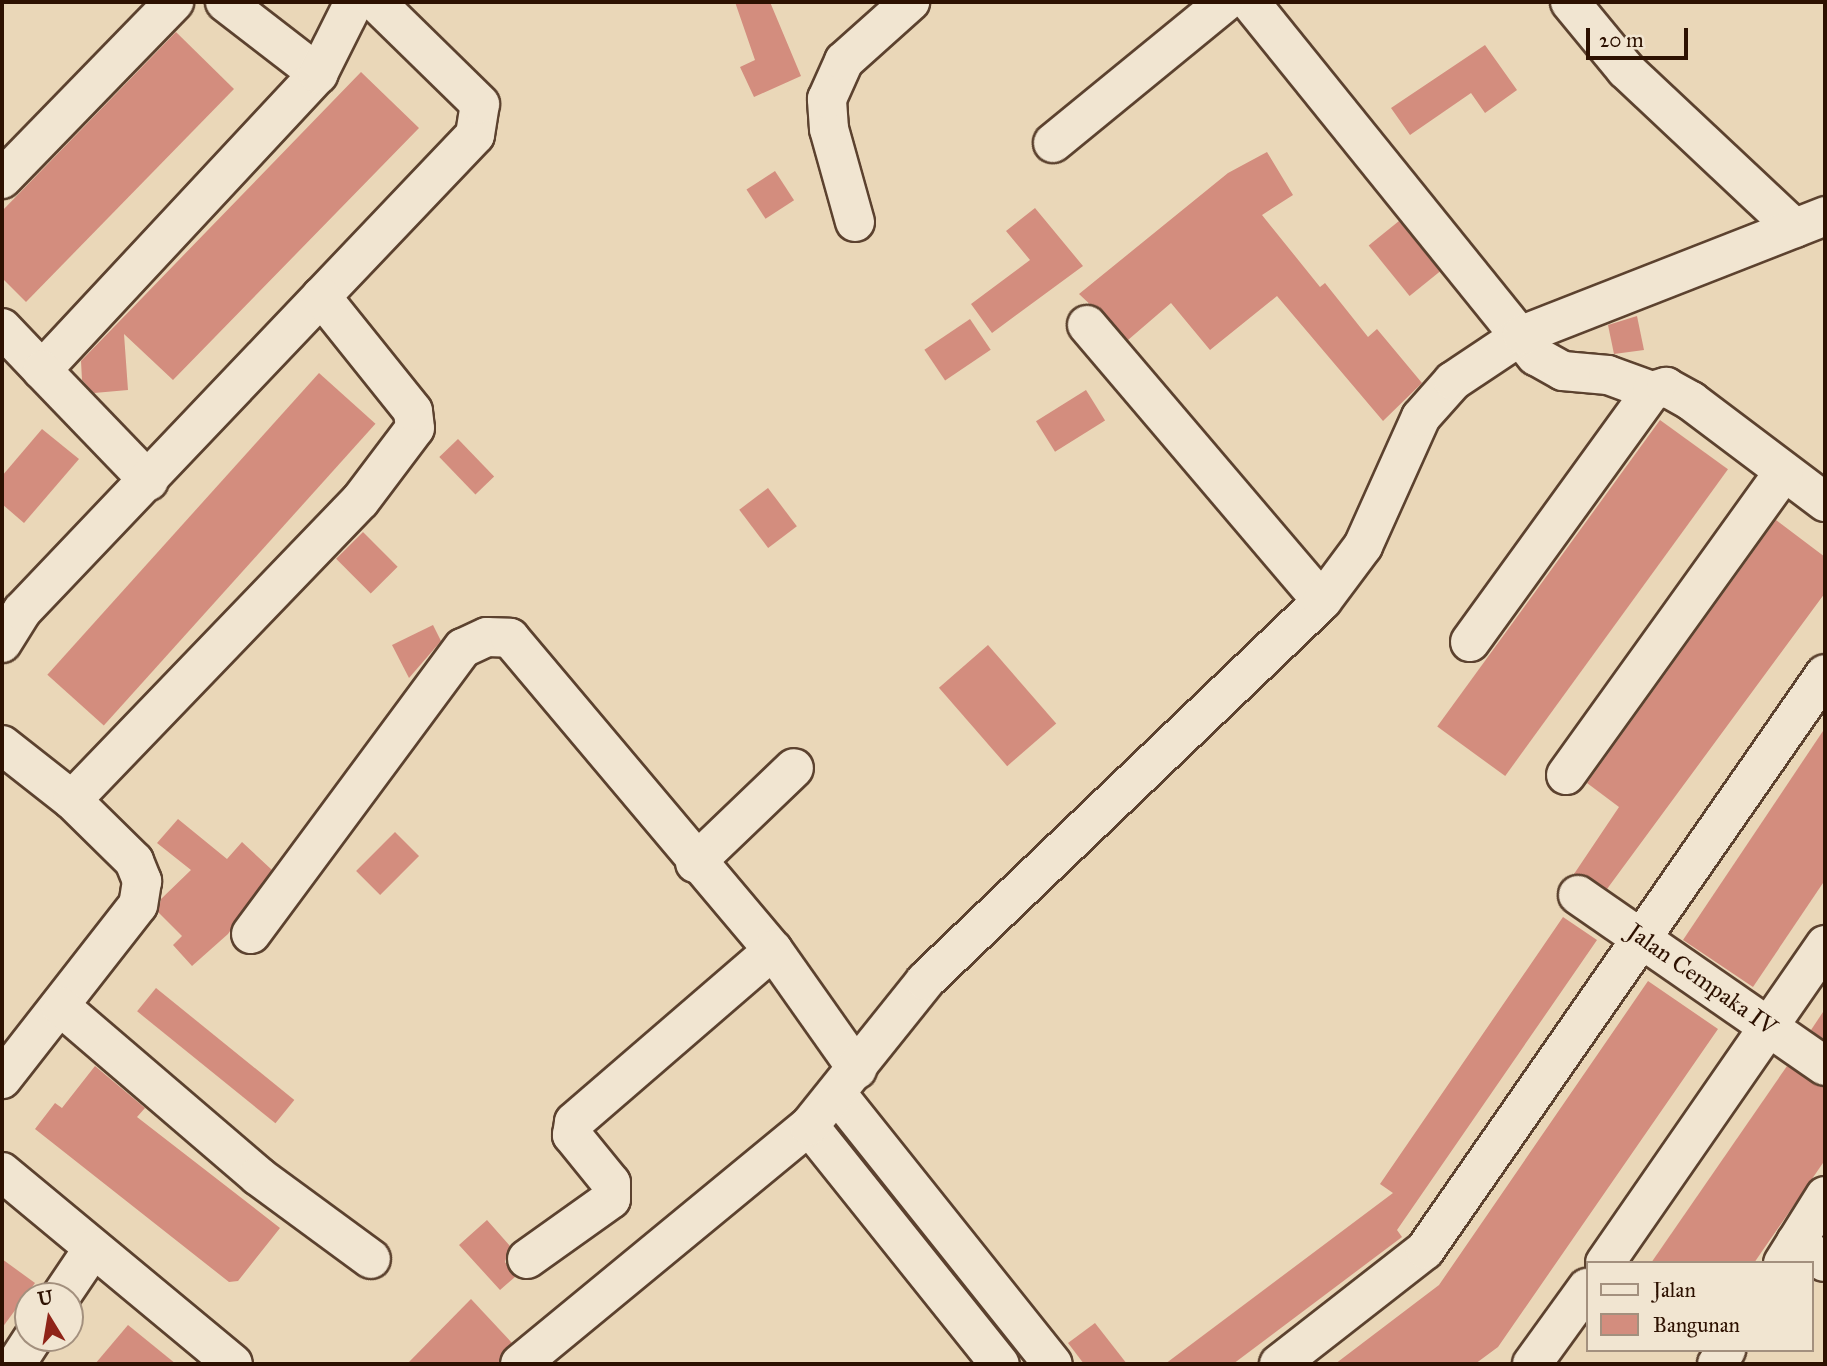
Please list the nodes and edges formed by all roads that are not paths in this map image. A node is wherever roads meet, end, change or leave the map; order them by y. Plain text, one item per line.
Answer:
1 (174, 2) edge
2 (225, 2) edge
3 (354, 2) edge
4 (376, 2) edge
5 (910, 2) edge
6 (1225, 2) edge
7 (1250, 2) edge
8 (1570, 2) edge
9 (318, 74) junction
10 (1053, 143) dead end
11 (2, 179) edge
12 (855, 222) dead end
13 (1810, 222) edge
14 (321, 296) junction
15 (1087, 325) dead end
16 (2, 328) edge
17 (1522, 335) junction
18 (42, 370) junction
19 (1652, 391) junction
20 (1784, 472) junction
21 (149, 481) junction
22 (1825, 502) edge
23 (1322, 601) junction
24 (1470, 642) dead end
25 (2, 643) edge
26 (1825, 674) edge
27 (2, 746) edge
28 (794, 768) dead end
29 (1566, 775) dead end
30 (72, 800) junction
31 (695, 863) junction
32 (1578, 895) dead end
33 (251, 934) dead end
34 (1640, 938) junction
35 (1825, 945) edge
36 (773, 950) junction
37 (60, 1006) junction
38 (1769, 1027) junction
39 (1825, 1066) edge
40 (2, 1079) edge
41 (848, 1082) junction
42 (809, 1126) junction
43 (2, 1172) edge
44 (1825, 1196) edge
45 (92, 1250) junction
46 (1801, 1256) edge
47 (371, 1259) dead end
48 (527, 1259) dead end
49 (1606, 1261) edge
50 (70, 1282) edge
51 (1586, 1289) edge
52 (1047, 1362) edge
53 (233, 1364) edge
54 (520, 1364) edge
55 (1000, 1364) edge
56 (1279, 1364) edge
57 (1532, 1364) edge

1 - 11 street
2 - 9 street
3 - 9 street
4 - 14 street
5 - 12 street
6 - 10 street
7 - 17 street
8 - 13 street
9 - 18 street
13 - 17 street
14 - 21 street
14 - 30 street
15 - 23 street
16 - 18 street
17 - 19 street
17 - 23 street
18 - 21 street
19 - 20 street
19 - 24 street
20 - 22 street
20 - 29 street
21 - 25 street
23 - 41 street
26 - 34 street
27 - 30 street
28 - 31 street
30 - 37 street
31 - 33 street
31 - 36 street
32 - 34 street, Jalan Cempaka IV
34 - 38 street, Jalan Cempaka IV
34 - 56 street
35 - 38 street
36 - 41 street
36 - 48 street
37 - 40 street
37 - 47 street
38 - 39 street, Jalan Cempaka IV
38 - 49 street
41 - 42 street
41 - 52 street
42 - 54 street
42 - 55 street
43 - 45 street
44 - 46 street
45 - 50 street
45 - 53 street
51 - 57 street

